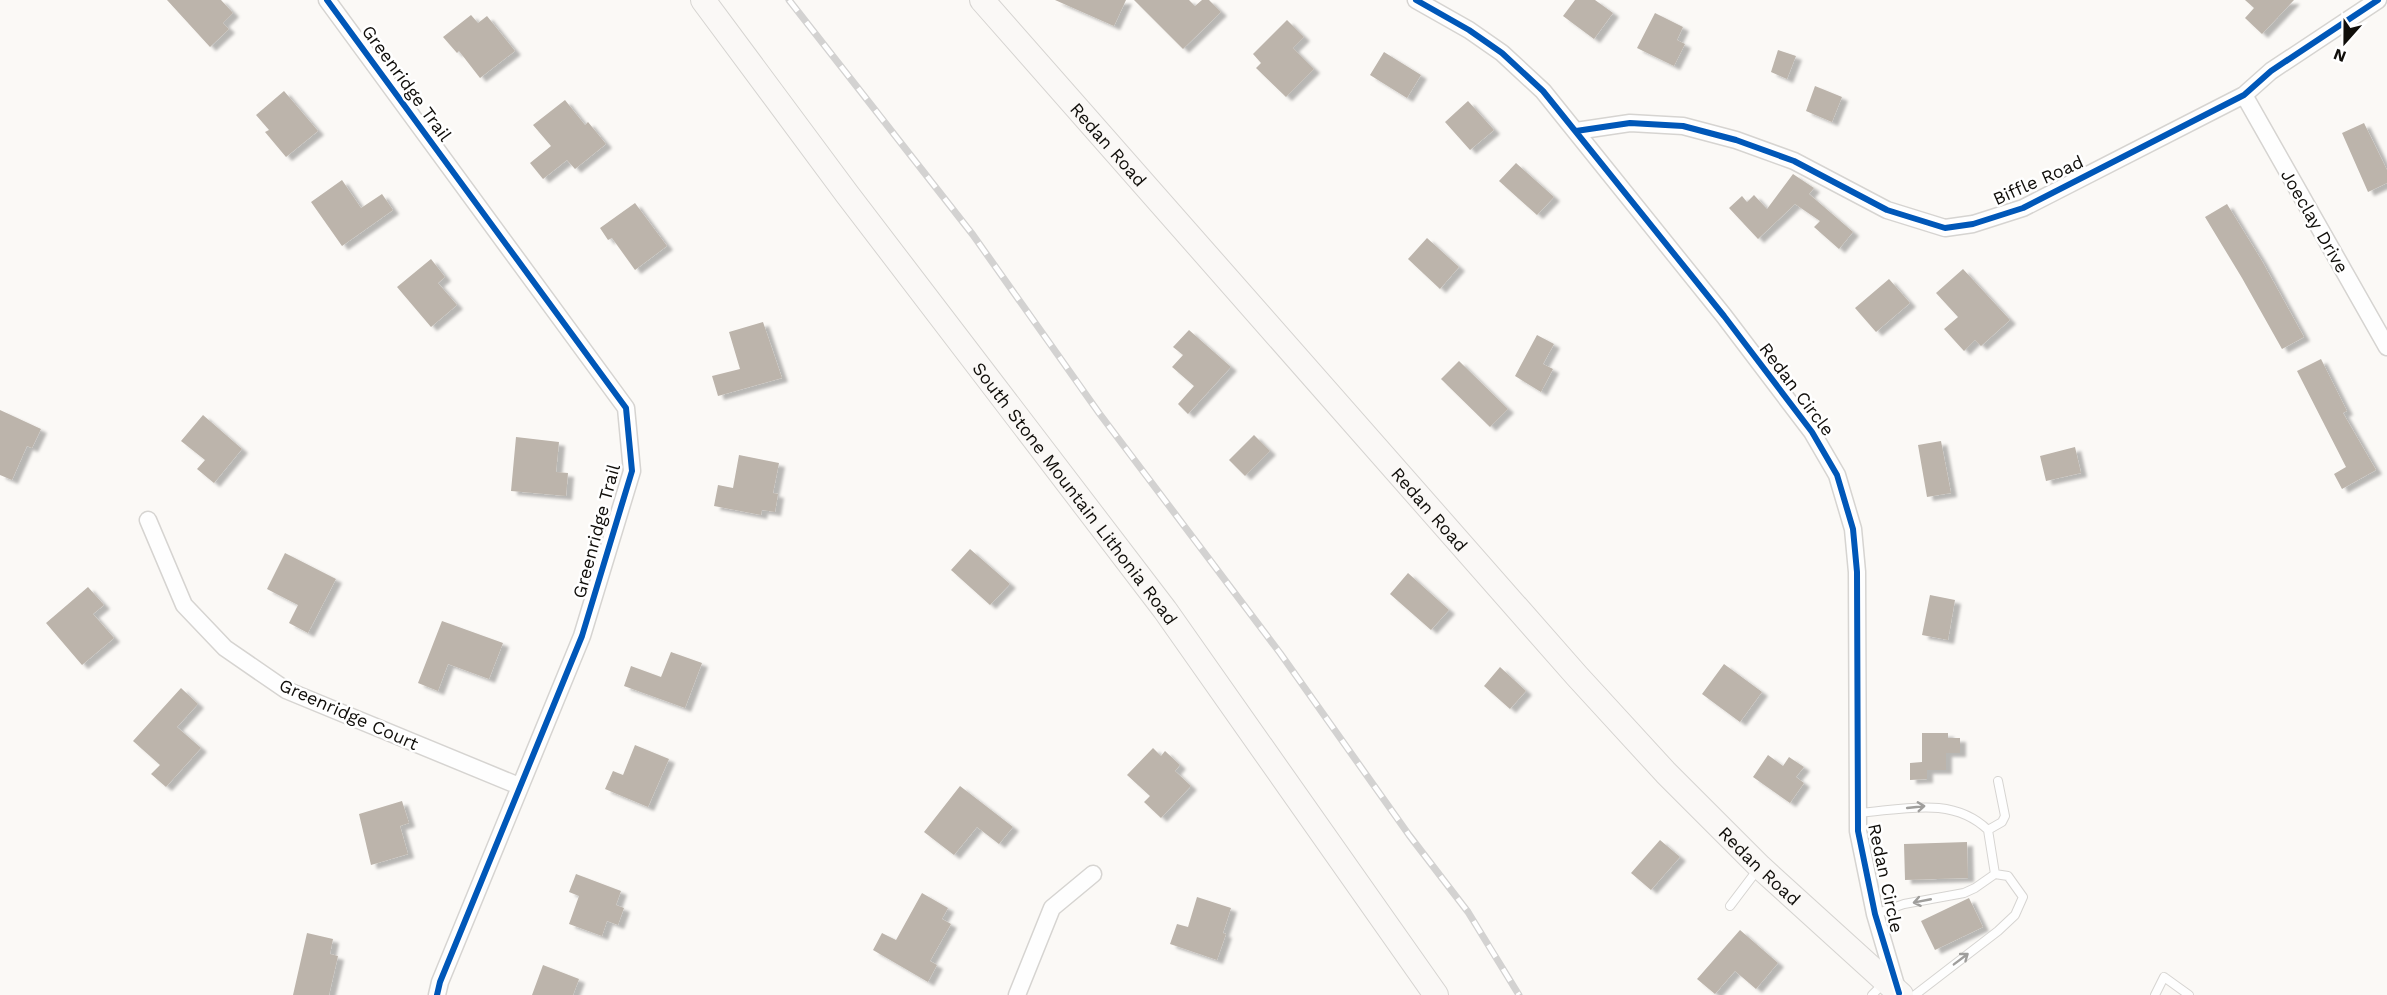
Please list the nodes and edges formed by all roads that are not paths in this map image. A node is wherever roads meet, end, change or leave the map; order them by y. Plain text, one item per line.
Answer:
1 (327, 0) edge
2 (703, 0) edge
3 (982, 0) edge
4 (1416, 0) edge
5 (2379, 0) edge
6 (2244, 95) junction
7 (1576, 131) junction
8 (2387, 347) edge
9 (148, 520) dead end
10 (1998, 781) dead end
11 (519, 786) junction
12 (1857, 813) junction
13 (1988, 830) junction
14 (1760, 867) junction
15 (1093, 874) dead end
16 (1995, 874) junction
17 (1730, 906) dead end
18 (1875, 914) junction
19 (1895, 992) edge
20 (437, 995) edge
21 (1017, 995) edge
22 (1436, 995) edge
23 (2155, 995) edge
24 (2189, 995) edge

1 - 11 street, Greenridge Trail
2 - 22 main road, South Stone Mountain Lithonia Road
3 - 14 main road, Redan Road
4 - 7 street, Redan Circle
5 - 6 street, Biffle Road
6 - 7 street, Biffle Road
6 - 8 street, Joeclay Drive
7 - 12 street, Redan Circle
9 - 11 street, Greenridge Court
10 - 13 lane
11 - 20 street, Greenridge Trail
12 -> 13 lane
12 - 18 street, Redan Circle
13 - 16 lane
14 - 17 lane
14 - 19 main road, Redan Road
15 - 21 street
16 -> 18 lane
19 -> 16 lane
18 - 19 street, Redan Circle
23 - 24 lane

